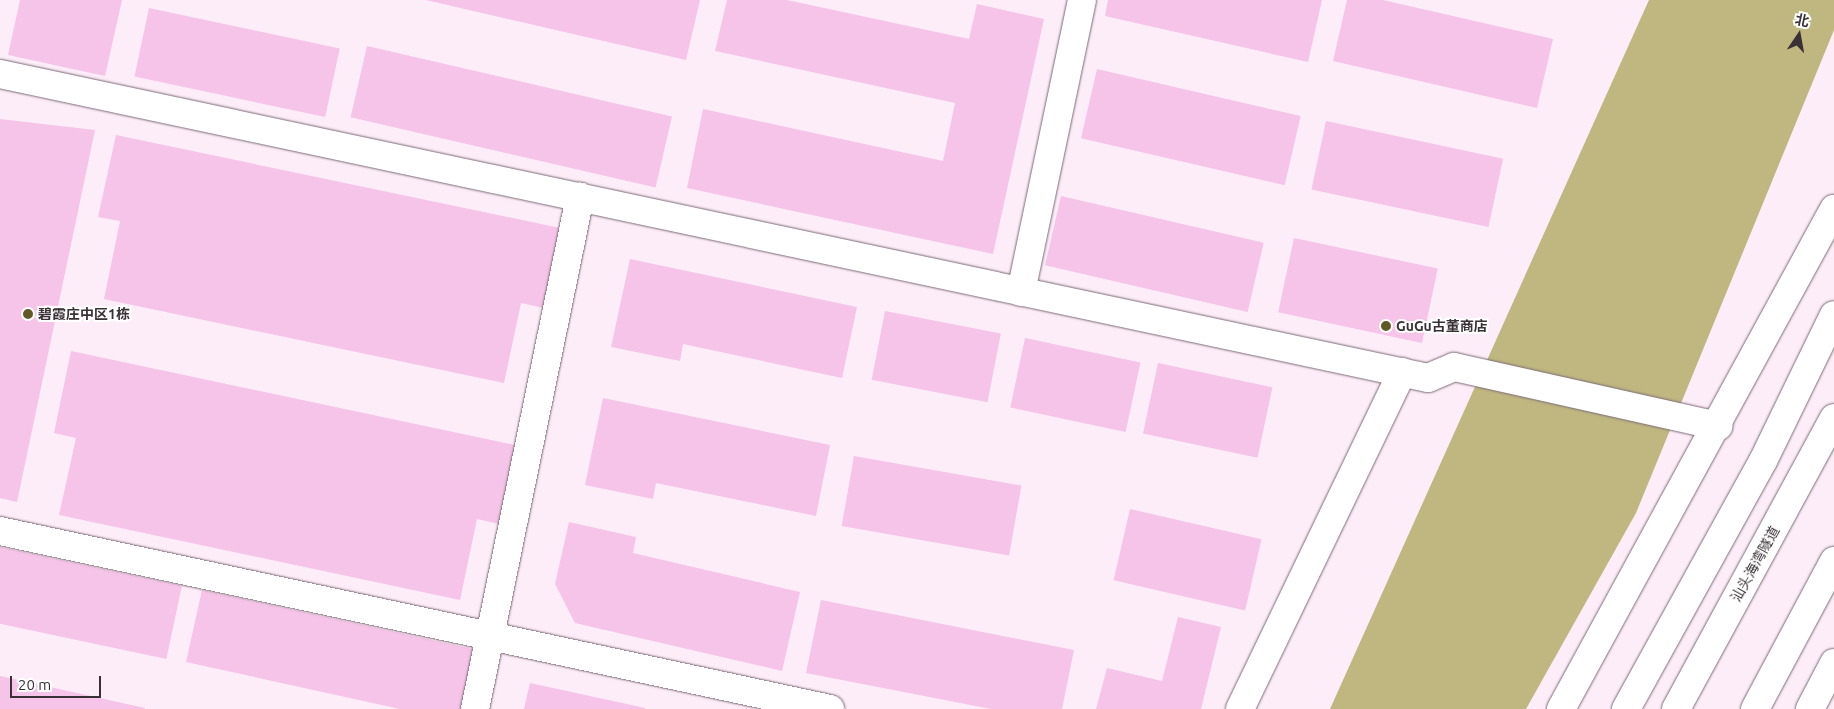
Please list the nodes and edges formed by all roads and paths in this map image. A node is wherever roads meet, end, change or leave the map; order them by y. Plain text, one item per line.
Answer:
1 (1082, 0) edge
2 (0, 74) edge
3 (580, 197) junction
4 (1834, 209) edge
5 (1021, 292) junction
6 (1834, 315) edge
7 (1402, 372) junction
8 (1834, 418) edge
9 (1705, 425) junction
10 (0, 531) edge
11 (1834, 561) edge
12 (490, 636) junction
13 (1834, 663) edge
14 (475, 709) edge
15 (830, 709) edge
16 (1240, 709) edge
17 (1561, 709) edge
18 (1626, 709) edge
19 (1676, 709) edge
20 (1755, 709) edge
21 (1810, 709) edge

1 - 5 main road
2 - 3 main road
3 - 5 main road
3 - 12 main road
4 - 9 main road
5 - 7 main road
6 - 18 main road
7 - 9 main road
7 - 16 main road
8 - 19 main road, 汕头海湾隧道
9 - 17 main road
10 - 12 main road
11 - 20 main road
12 - 14 main road
12 - 15 main road
13 - 21 main road

